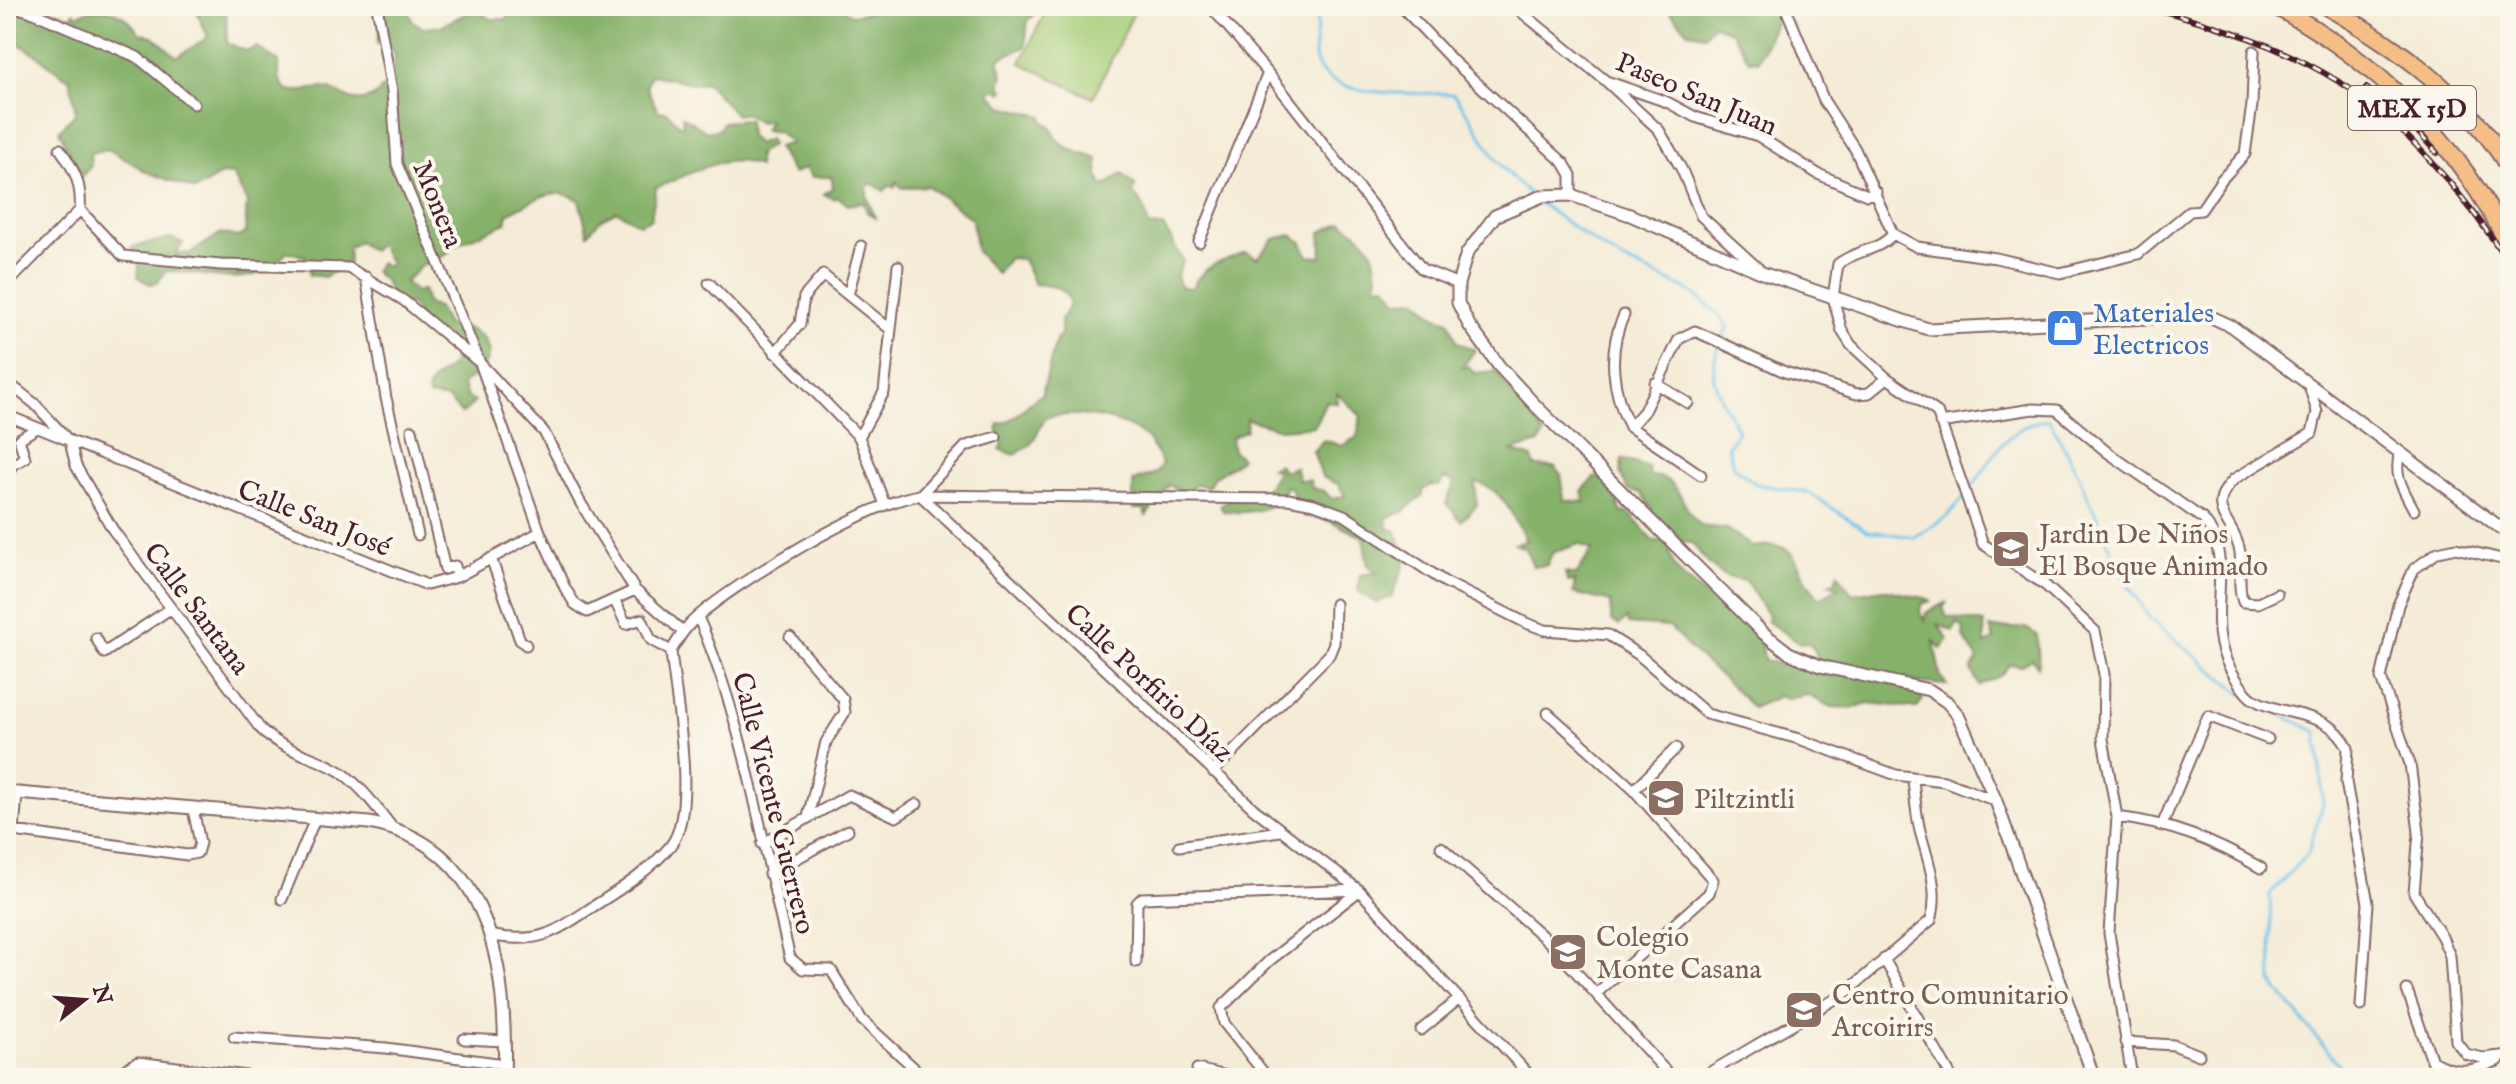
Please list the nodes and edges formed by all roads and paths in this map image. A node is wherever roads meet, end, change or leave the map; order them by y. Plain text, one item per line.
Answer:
1 (9, 6) edge
2 (377, 6) edge
3 (1210, 6) edge
4 (1401, 6) edge
5 (1514, 6) edge
6 (1785, 6) edge
7 (2275, 6) edge
8 (2326, 6) edge
9 (32, 8) edge
10 (2254, 51) dead end
11 (1268, 73) junction
12 (1606, 81) junction
13 (194, 104) dead end
14 (60, 149) dead end
15 (2510, 169) edge
16 (1876, 192) junction
17 (1571, 195) junction
18 (80, 210) junction
19 (1893, 234) junction
20 (1199, 242) dead end
21 (861, 246) dead end
22 (2510, 248) edge
23 (898, 266) dead end
24 (1765, 274) junction
25 (366, 277) junction
26 (709, 283) dead end
27 (1458, 284) junction
28 (6, 285) edge
29 (848, 295) junction
30 (1833, 297) junction
31 (1624, 315) dead end
32 (890, 329) junction
33 (775, 353) junction
34 (480, 363) junction
35 (1887, 378) junction
36 (6, 381) edge
37 (1655, 383) junction
38 (2309, 385) junction
39 (1688, 403) dead end
40 (6, 415) edge
41 (1940, 423) junction
42 (1630, 427) junction
43 (37, 428) junction
44 (412, 430) dead end
45 (859, 437) junction
46 (996, 437) dead end
47 (70, 442) junction
48 (2400, 452) junction
49 (8, 475) dead end
50 (1701, 475) dead end
51 (920, 495) junction
52 (885, 505) junction
53 (2414, 510) dead end
54 (540, 532) junction
55 (418, 535) dead end
56 (2510, 535) edge
57 (491, 558) junction
58 (2510, 561) edge
59 (457, 577) junction
60 (635, 590) junction
61 (2277, 594) dead end
62 (615, 601) junction
63 (1335, 604) dead end
64 (170, 609) junction
65 (698, 617) junction
66 (683, 632) junction
67 (790, 637) dead end
68 (96, 638) dead end
69 (526, 645) dead end
70 (671, 651) junction
71 (1548, 713) dead end
72 (2268, 739) dead end
73 (1676, 748) dead end
74 (1213, 772) junction
75 (1913, 780) junction
76 (1634, 790) junction
77 (11, 792) edge
78 (1996, 801) junction
79 (917, 804) dead end
80 (193, 809) junction
81 (808, 817) junction
82 (2117, 817) junction
83 (315, 819) junction
84 (2163, 823) junction
85 (392, 827) junction
86 (848, 830) dead end
87 (1280, 831) junction
88 (762, 844) junction
89 (1179, 846) dead end
90 (1441, 847) dead end
91 (2261, 868) dead end
92 (769, 874) junction
93 (1359, 890) junction
94 (282, 899) dead end
95 (493, 936) junction
96 (1884, 959) junction
97 (1136, 962) dead end
98 (2407, 990) dead end
99 (1598, 992) junction
100 (1459, 999) junction
101 (2361, 1006) dead end
102 (1421, 1030) dead end
103 (234, 1037) dead end
104 (464, 1039) dead end
105 (505, 1041) junction
106 (2125, 1042) junction
107 (2199, 1055) dead end
108 (2508, 1056) edge
109 (504, 1064) junction
110 (1197, 1069) dead end
111 (127, 1078) edge
112 (262, 1078) edge
113 (504, 1078) edge
114 (925, 1078) edge
115 (1235, 1078) edge
116 (1268, 1078) edge
117 (1532, 1078) edge
118 (1672, 1078) edge
119 (1700, 1078) edge
120 (1952, 1078) edge
121 (2094, 1078) edge
122 (2132, 1078) edge

1 - 9 street
2 - 34 street, Monera
3 - 11 street
4 - 17 street
5 - 12 street, Paseo San Juan
6 - 16 street
7 - 22 highway, MEX 15D
8 - 15 highway, MEX 15D
9 - 13 street
10 - 19 street
11 - 20 street
11 - 27 street
12 - 16 street, Paseo San Juan
12 - 24 street
14 - 18 street
16 - 19 street
17 - 24 street
17 - 27 street
18 - 25 street
18 - 28 street
19 - 30 street
21 - 29 street
23 - 32 street
24 - 30 street
25 - 34 street
25 - 55 street
26 - 33 street
27 - 78 street
29 - 32 street
29 - 33 street
30 - 35 street
30 - 38 street
31 - 42 street
32 - 45 street
33 - 45 street
34 - 54 street, Monera
34 - 60 street
35 - 37 street
35 - 41 street
36 - 47 street, Calle Santana
37 - 39 street
37 - 42 street
38 - 48 street
38 - 61 street
40 - 43 street, Calle San José
41 - 82 street
41 - 101 street
42 - 50 street
43 - 47 street, Calle San José
43 - 49 street
44 - 59 street
45 - 52 street
46 - 51 street
47 - 59 street, Calle San José
47 - 64 street, Calle Santana
48 - 53 street
48 - 56 street
51 - 52 street
51 - 74 street, Calle Porfirio Díaz
51 - 75 street
52 - 65 street
54 - 57 street, Calle San José
54 - 62 street, Monera
57 - 59 street, Calle San José
57 - 69 street
58 - 108 street
60 - 62 street
60 - 66 street
62 - 70 street
63 - 74 street
64 - 68 street
64 - 85 street, Calle Santana
65 - 66 street
65 - 88 street, Calle Vicente Guerrero
66 - 70 street
67 - 81 street
70 - 95 street
71 - 76 street
72 - 84 street
73 - 76 street
74 - 87 street, Calle Porfirio Díaz
75 - 78 street
75 - 96 street
76 - 99 street
77 - 80 street
77 - 80 street
78 - 121 street
79 - 81 street
80 - 83 street
81 - 88 street
82 - 84 street
82 - 106 street
83 - 85 street
83 - 94 street
84 - 91 street
85 - 95 street
86 - 92 street
87 - 89 street
87 - 93 street, Calle Porfirio Díaz
88 - 92 street, Calle Vicente Guerrero
90 - 99 street
92 - 114 street, Calle Vicente Guerrero
93 - 97 street
93 - 100 street, Calle Porfirio Díaz
93 - 116 street
95 - 105 street
96 - 119 street
96 - 120 street
98 - 108 street
99 - 118 street
100 - 102 street
100 - 117 street, Calle Porfirio Díaz
103 - 109 street
104 - 105 street
105 - 109 street
106 - 107 street
106 - 122 street
109 - 113 street
110 - 115 street
111 - 112 street

